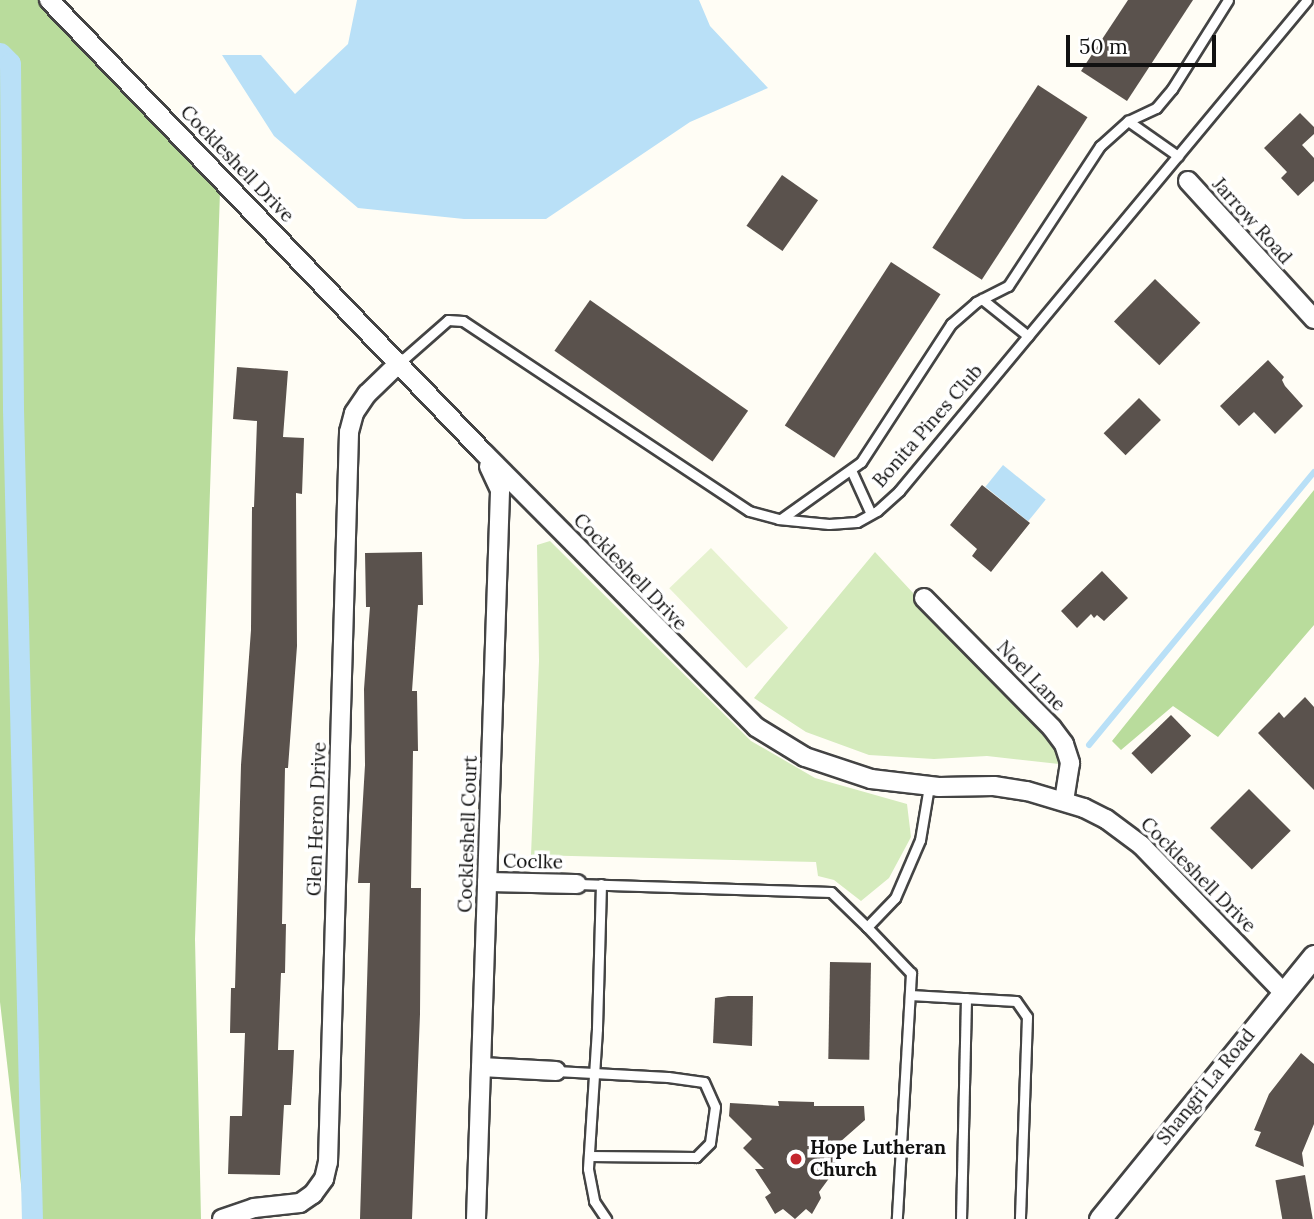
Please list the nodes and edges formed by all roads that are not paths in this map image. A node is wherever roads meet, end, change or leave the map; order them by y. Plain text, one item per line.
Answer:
1 (49, 0) edge
2 (1228, 0) edge
3 (1307, 0) edge
4 (1128, 121) junction
5 (1178, 156) junction
6 (1188, 181) dead end
7 (982, 299) junction
8 (1314, 319) edge
9 (1028, 336) junction
10 (398, 363) junction
11 (484, 453) junction
12 (851, 470) junction
13 (871, 514) junction
14 (781, 519) junction
15 (924, 598) dead end
16 (929, 786) junction
17 (1064, 801) junction
18 (487, 882) junction
19 (577, 884) joint
20 (601, 884) junction
21 (867, 927) junction
22 (1314, 956) edge
23 (1283, 992) junction
24 (910, 995) junction
25 (966, 998) junction
26 (481, 1067) junction
27 (556, 1071) joint
28 (594, 1074) junction
29 (589, 1156) junction
30 (1138, 1170) junction
31 (222, 1219) edge
32 (476, 1219) edge
33 (606, 1219) edge
34 (897, 1219) edge
35 (961, 1219) edge
36 (1020, 1219) edge
37 (1101, 1219) edge
38 (1119, 1219) edge

1 - 10 street, Cockleshell Drive
2 - 4 lane
3 - 5 lane, Bonita Pines Club
4 - 5 lane
4 - 7 lane
5 - 9 lane, Bonita Pines Club
6 - 8 street, Jarrow Road
7 - 9 lane
7 - 12 lane
9 - 13 lane, Bonita Pines Club
10 - 11 street, Cockleshell Drive
10 - 14 lane, Bonita Pines Club
10 - 31 street, Glen Heron Drive
11 - 16 street, Cockleshell Drive
11 - 18 street, Cockleshell Court
12 - 13 lane
12 - 14 lane
13 - 14 lane, Bonita Pines Club
15 - 17 street, Noel Lane
16 - 17 street, Cockleshell Drive
16 - 21 lane
17 - 23 street, Cockleshell Drive
18 - 19 street, Coclke
18 - 26 street, Cockleshell Court
19 - 20 lane
20 - 21 lane
20 - 28 lane
21 - 24 lane
22 - 23 street, Shangri La Road
23 - 30 street, Shangri La Road
24 - 25 lane
24 - 34 lane
25 - 35 lane
25 - 36 lane
26 - 27 street
26 - 32 street, Cockleshell Court
27 - 28 lane
28 - 29 lane
28 - 29 lane
29 - 33 lane
30 - 37 street, Shangri La Road
30 - 38 street

